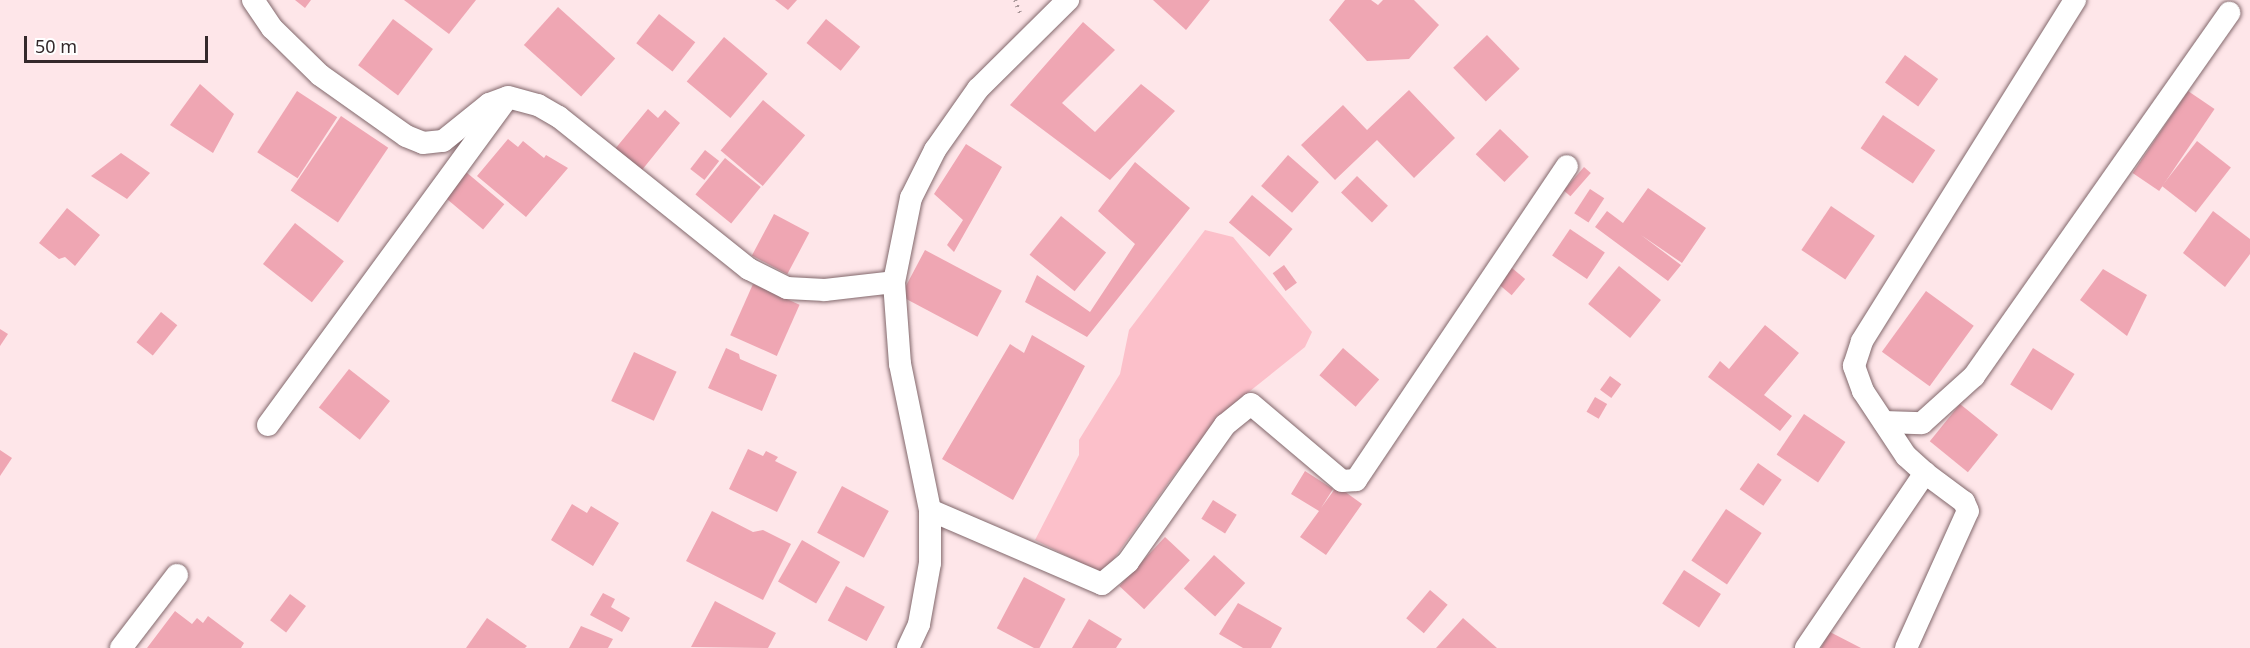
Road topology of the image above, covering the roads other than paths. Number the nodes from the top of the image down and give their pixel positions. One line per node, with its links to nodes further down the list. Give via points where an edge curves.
1 (254, 0): 5 (street, via 272,28 320,75 406,136 423,143 443,141 489,104)
2 (1068, 0): 7 (street, via 978,89 935,150 911,198)
3 (2075, 0): 8 (street, via 1862,341 1854,366 1863,391)
4 (2229, 13): 8 (street, via 1974,376 1922,423)
5 (508, 98): 7 (street, via 538,105 559,117 749,268 787,288 825,290); 9 (street)
6 (1567, 166): 11 (street, via 1356,480 1342,481 1251,404 1225,425 1128,562 1102,584)
7 (894, 282): 11 (street, via 900,364)
8 (1884, 422): 10 (street, via 1906,456)
9 (268, 425)
10 (1925, 473): 15 (street); 16 (street, via 1964,502 1968,511)
11 (930, 510): 14 (street, via 930,563 919,624)
12 (177, 575): 13 (street)
13 (121, 648)
14 (908, 648)
15 (1806, 648)
16 (1906, 648)

